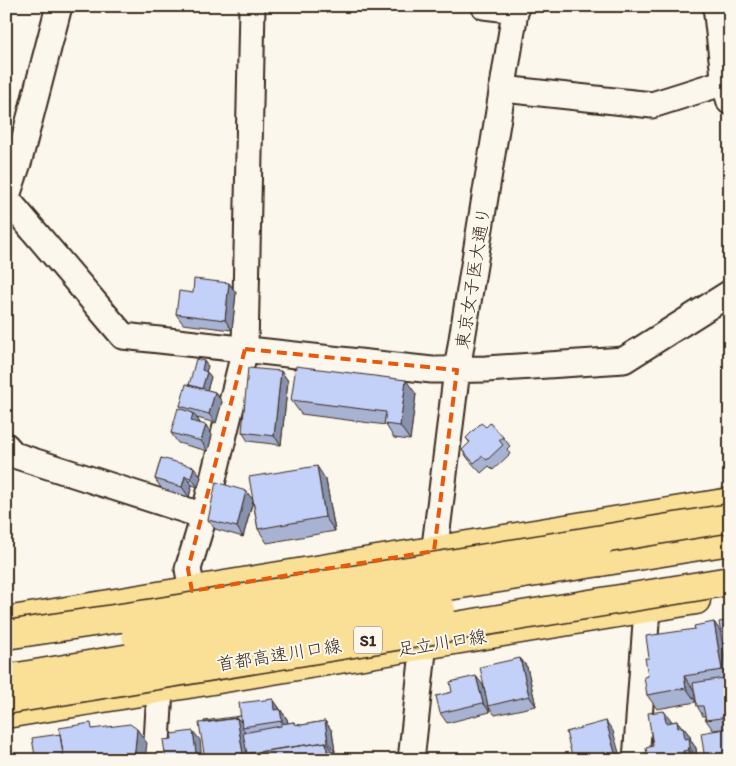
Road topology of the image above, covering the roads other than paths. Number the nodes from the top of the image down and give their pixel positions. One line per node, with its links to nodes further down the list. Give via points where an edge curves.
1 (59, 6): 8 (street)
2 (252, 6): 10 (street)
3 (484, 6): 5 (street)
4 (716, 6): 7 (street)
5 (516, 8): 6 (street, 東京女子医大通り)
6 (502, 89): 7 (street, via 652,105); 11 (street, 東京女子医大通り)
7 (727, 92)
8 (6, 198): 10 (street, via 123,336)
9 (730, 293): 11 (street, via 624,360)
10 (245, 350): 11 (street); 14 (street)
11 (457, 370): 17 (street, 東京女子医大通り)
12 (6, 446): 14 (street, via 14,455)
13 (730, 502): 17 (main road)
14 (204, 516): 20 (street, via 188,569)
15 (730, 518): 24 (main road, bridge)
16 (730, 541): 26 (main road, bridge)
17 (434, 551): 20 (main road); 25 (street, 東京女子医大通り)
18 (730, 570): 27 (main road, S1, bridge, via 705,570 290,631)
19 (730, 580): 29 (main road, 首都高速川口線 / S1, bridge)
20 (192, 590): 23 (main road)
21 (730, 595): 22 (main road, 足立川口線)
22 (647, 609): 25 (main road, 足立川口線); 33 (street)
23 (6, 621)
24 (6, 635)
25 (424, 646): 28 (main road, 足立川口線); 32 (street, 東京女子医大通り)
26 (6, 654)
27 (6, 679)
28 (160, 689): 30 (main road, 足立川口線); 31 (street)
29 (6, 700)
30 (6, 714)
31 (156, 760)
32 (411, 760)
33 (636, 760)

